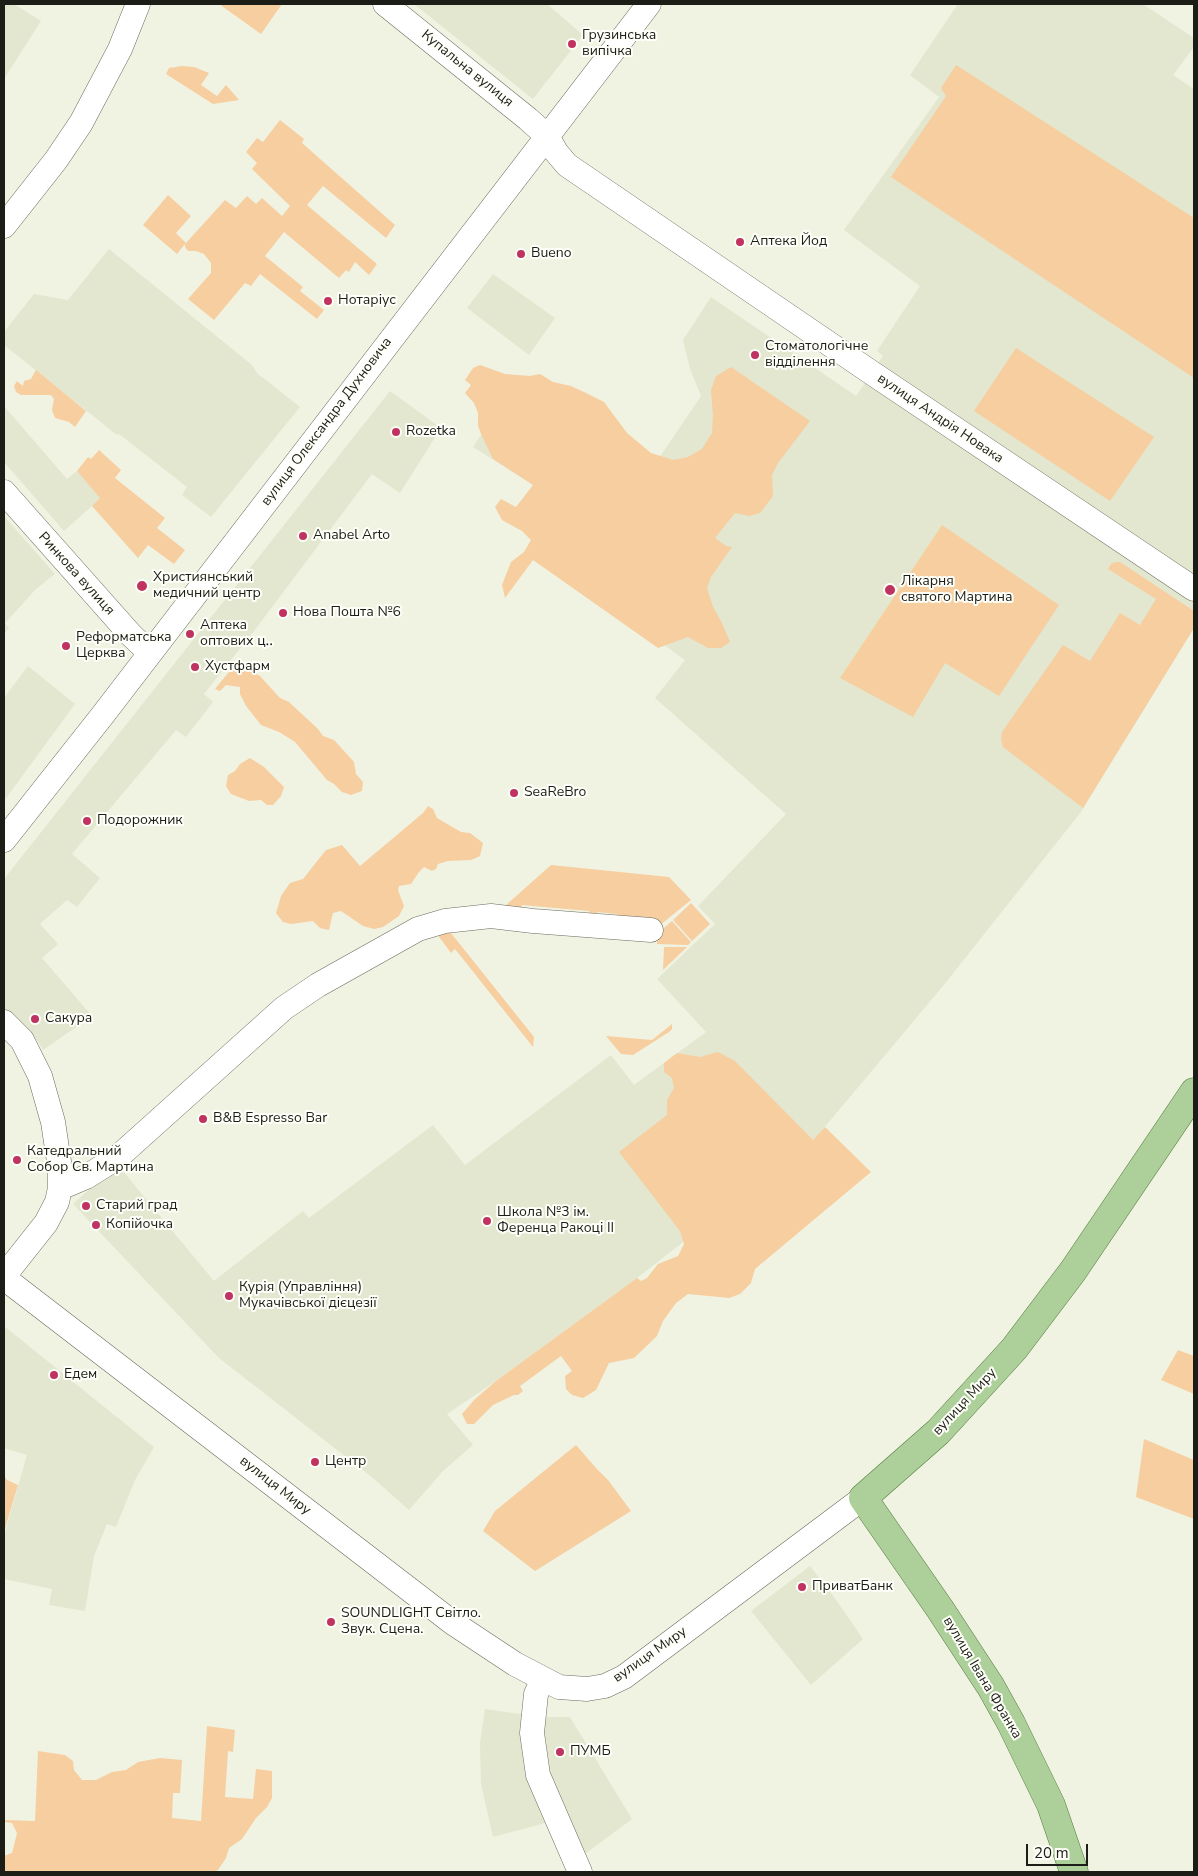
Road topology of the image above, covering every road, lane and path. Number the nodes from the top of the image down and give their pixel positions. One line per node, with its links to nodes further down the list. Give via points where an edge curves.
1 (138, 4): 5 (street, via 120,49 81,124)
2 (386, 4): 4 (street, Купальна вулиця)
3 (649, 4): 4 (street, вулиця Олександра Духновича)
4 (547, 136): 7 (street, вулиця Андрія Новака, via 567,165); 8 (street, вулиця Олександра Духновича)
5 (4, 226)
6 (4, 492): 8 (street, Ринкова вулиця)
7 (1194, 589)
8 (150, 653): 9 (street, вулиця Олександра Духновича)
9 (4, 840)
10 (651, 930): 13 (street, via 492,916 452,919 418,928 284,1008 118,1157 86,1177)
11 (4, 1022): 13 (street, вулиця Миру, via 22,1040 42,1083 53,1122)
12 (1194, 1092): 15 (main road, вулиця Миру, via 1073,1271 1014,1349 938,1432)
13 (60, 1188): 14 (street, вулиця Миру, via 46,1223)
14 (4, 1277): 16 (street, вулиця Миру, via 453,1623)
15 (863, 1498): 16 (street, вулиця Миру, via 624,1677 605,1686 587,1689 559,1687); 18 (main road, вулиця Івана Франка, via 940,1609 1007,1716 1051,1805)
16 (544, 1679): 17 (street, via 536,1694 532,1733 538,1775)
17 (580, 1872)
18 (1074, 1872)

